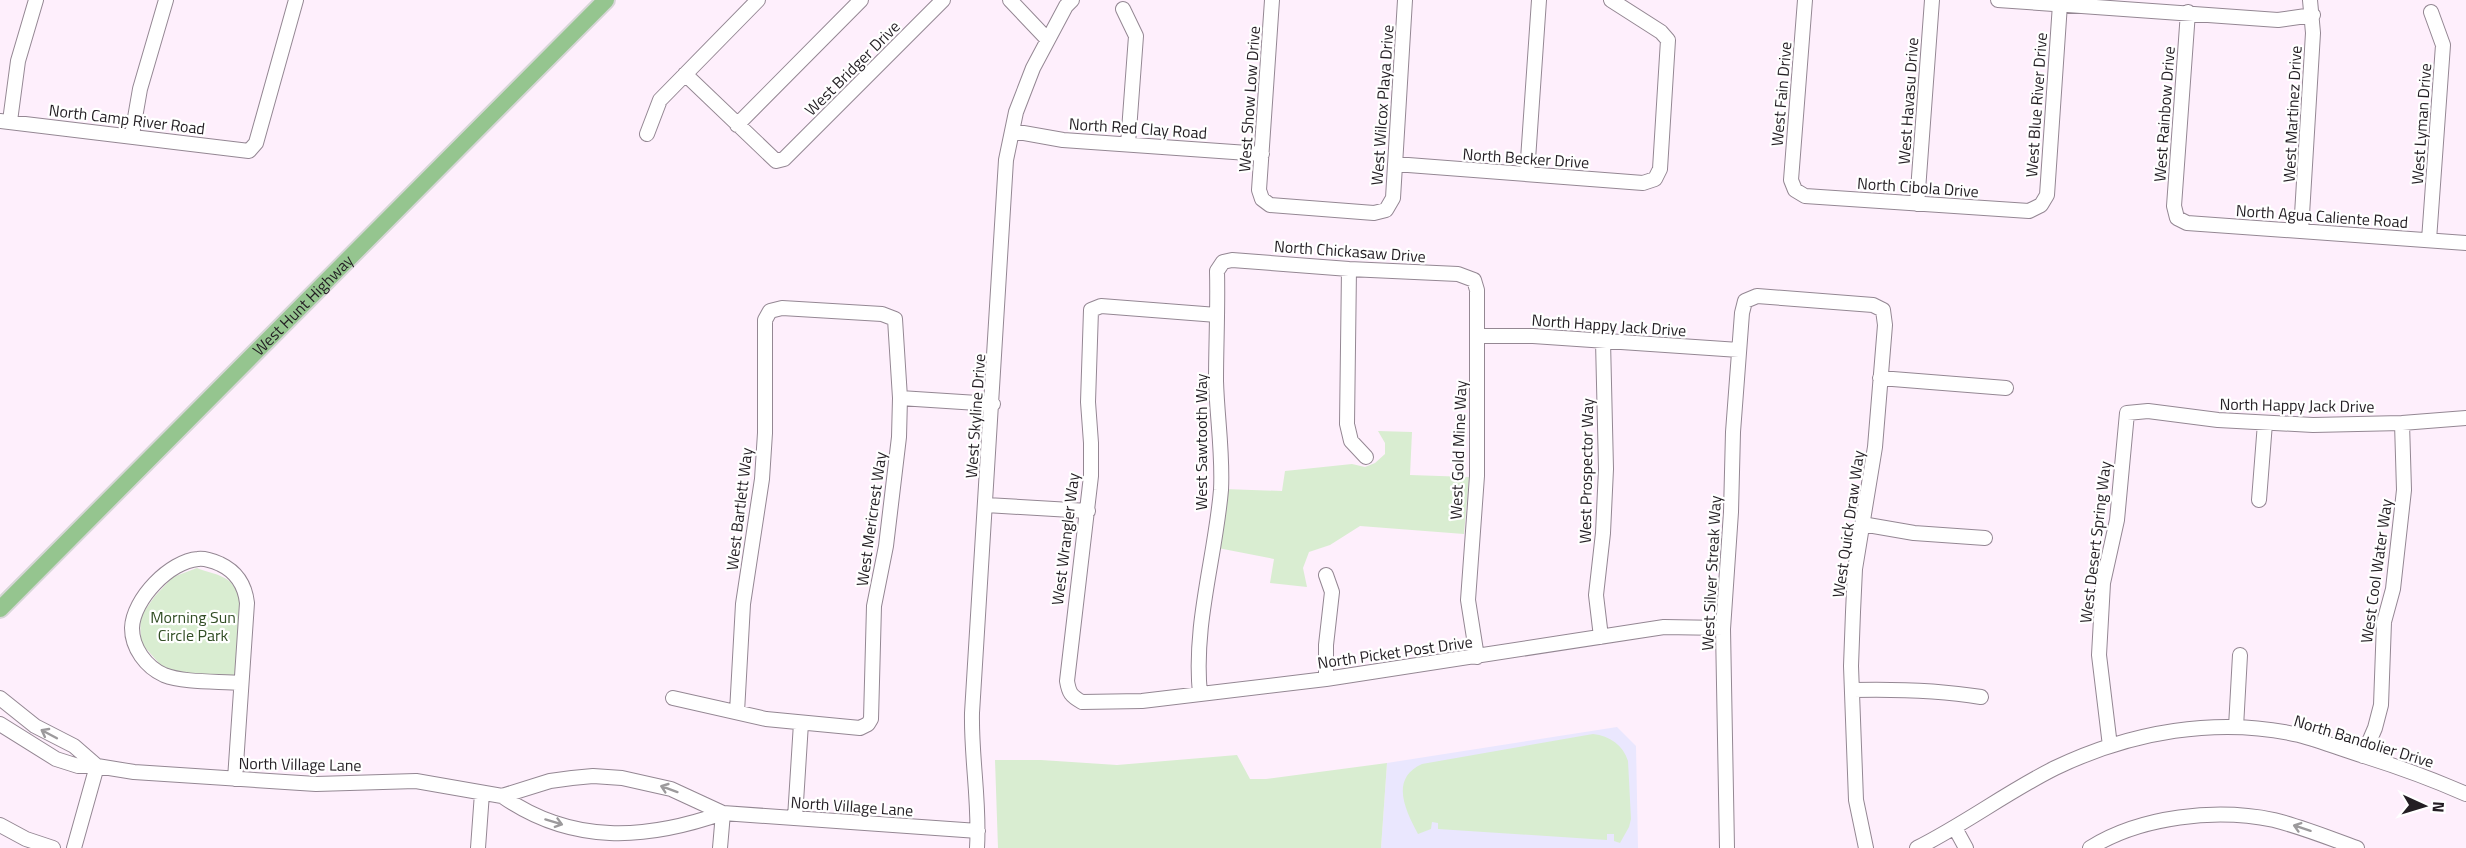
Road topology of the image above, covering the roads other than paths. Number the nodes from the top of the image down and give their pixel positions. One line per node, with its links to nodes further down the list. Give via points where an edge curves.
1 (36, 0): 26 (street)
2 (166, 0): 30 (street, via 140,89)
3 (296, 0): 30 (street, North Camp River Road, via 255,142 249,151)
4 (606, 0): 67 (main road, West Hunt Highway)
5 (758, 0): 25 (street)
6 (861, 0): 27 (street)
7 (944, 0): 27 (street, West Bridger Drive, via 784,159 776,160)
8 (1010, 0): 24 (street)
9 (1072, 0): 24 (street, West Skyline Drive)
10 (1272, 0): 32 (street, West Show Low Drive)
11 (1406, 0): 33 (street, West Wilcox Playa Drive)
12 (1539, 0): 34 (street)
13 (1611, 0): 18 (street)
14 (1805, 0): 35 (street, West Fain Drive, via 1791,180)
15 (1932, 0): 36 (street, West Havasu Drive)
16 (1998, 0): 19 (street)
17 (2310, 0): 23 (street, West Martinez Drive)
18 (1629, 4): 34 (street, North Becker Drive, via 1668,40 1660,169 1654,179 1643,183)
19 (2060, 4): 21 (street); 37 (street, West Blue River Drive, via 2047,195)
20 (1123, 9): 31 (street, via 1136,36)
21 (2188, 12): 23 (street, via 2278,20); 39 (street, West Rainbow Drive, via 2174,206)
22 (2431, 12): 41 (street, West Lyman Drive, via 2443,45)
23 (2313, 15): 40 (street, West Martinez Drive)
24 (1047, 39): 28 (street, West Skyline Drive, via 1016,112)
25 (685, 74): 27 (street); 29 (street, via 660,100)
26 (5, 121): 30 (street, North Camp River Road)
27 (737, 124)
28 (1012, 131): 31 (street, North Red Clay Road, via 1063,140); 55 (street, West Skyline Drive, via 1006,160)
29 (647, 134)
30 (132, 135)
31 (1128, 144): 32 (street, North Red Clay Road)
32 (1262, 154): 38 (street, West Show Low Drive, via 1259,190 1270,205 1374,213)
33 (1395, 164): 34 (street, North Becker Drive); 38 (street, West Wilcox Playa Drive, via 1393,198)
34 (1527, 174)
35 (1795, 190): 36 (street, North Cibola Drive, via 1805,196)
36 (1917, 204): 37 (street, North Cibola Drive, via 2029,211)
37 (2041, 206)
38 (1386, 210)
39 (2177, 218): 40 (street, North Agua Caliente Road, via 2187,223)
40 (2301, 231): 41 (street, North Agua Caliente Road)
41 (2429, 240): 42 (street, North Agua Caliente Road)
42 (2466, 243)
43 (1223, 262): 44 (street, North Chickasaw Drive); 48 (street, West Sawtooth Way, via 1217,271)
44 (1349, 269): 45 (street, North Chickasaw Drive, via 1458,274); 60 (street, via 1347,424 1352,441)
45 (1474, 280): 49 (street, West Gold Mine Way)
46 (1745, 301): 51 (street, West Silver Streak Way); 52 (street, West Quick Draw Way, via 1757,296 1873,305 1883,310)
47 (770, 311): 54 (street, West Mericrest Way, via 782,308 882,314 895,319); 80 (street, West Bartlett Way, via 765,320 762,478 743,604)
48 (1217, 315): 63 (street, West Wrangler Way, via 1101,306 1090,310); 75 (street, West Sawtooth Way, via 1221,488 1202,614)
49 (1477, 336): 50 (street, North Happy Jack Drive); 71 (street, West Gold Mine Way, via 1477,476 1468,600)
50 (1603, 341): 51 (street, North Happy Jack Drive); 69 (street, West Prospector Way, via 1606,469 1604,533 1596,595)
51 (1739, 350): 68 (street, West Silver Streak Way)
52 (1880, 378): 53 (street); 64 (street, West Quick Draw Way, via 1875,447)
53 (2006, 388)
54 (900, 398): 55 (street); 81 (street, West Mericrest Way, via 894,493 874,606 871,719 860,728)
55 (993, 404): 62 (street, West Skyline Drive)
56 (2127, 413): 58 (street, North Happy Jack Drive, via 2148,411); 84 (street, West Desert Spring Way, via 2117,520 2103,583 2099,645)
57 (2466, 418): 59 (street, North Happy Jack Drive)
58 (2265, 423): 59 (street, North Happy Jack Drive); 61 (street)
59 (2402, 423): 85 (street, West Cool Water Way, via 2404,490 2393,589 2384,622 2381,705)
60 (1366, 457)
61 (2259, 500)
62 (986, 505): 63 (street); 95 (street, West Skyline Drive, via 971,738)
63 (1088, 512): 76 (street, West Wrangler Way, via 1067,671)
64 (1862, 524): 65 (street, via 1914,533); 74 (street, West Quick Draw Way, via 1855,569)
65 (1985, 538)
66 (1326, 575): 72 (street, via 1332,592)
67 (0, 609)
68 (1723, 628): 69 (street, North Picket Post Drive, via 1664,627); 102 (street, West Silver Streak Way)
69 (1601, 637): 71 (street, North Picket Post Drive)
70 (2240, 655): 83 (street)
71 (1476, 657): 72 (street, North Picket Post Drive)
72 (1326, 679): 75 (street, North Picket Post Drive)
73 (241, 683): 73 (street, via 245,588 227,567 213,561 199,558 171,568 143,597 137,611 132,627 142,660 166,676); 87 (street)
74 (1852, 690): 77 (street, via 1904,688); 103 (street, West Quick Draw Way, via 1856,800)
75 (1200, 694): 76 (street, North Picket Post Drive, via 1142,701 1082,702)
76 (1073, 697)
77 (1981, 697)
78 (0, 698): 86 (street, one-way to 78, via 74,746 34,726)
79 (674, 698): 80 (street)
80 (737, 712): 81 (street)
81 (801, 723): 92 (street)
82 (0, 724): 86 (street, North Village Lane, via 56,759 78,766)
83 (2236, 727): 84 (street, North Bandolier Drive, via 2151,735); 85 (street, North Bandolier Drive, via 2299,735)
84 (2110, 746): 94 (street, North Bandolier Drive, via 2054,769)
85 (2363, 756): 89 (street, North Bandolier Drive, via 2425,775)
86 (97, 766): 87 (street, North Village Lane); 98 (street)
87 (234, 779): 88 (street, North Village Lane, via 316,784 416,781)
88 (482, 793): 90 (street, North Village Lane); 99 (street)
89 (2466, 794)
90 (502, 796): 91 (street, North Village Lane, one-way to 90, via 671,789 622,778 572,778); 91 (street, North Village Lane, one-way to 91, via 549,821 611,833 670,830)
91 (723, 813): 92 (street, North Village Lane); 100 (street)
92 (795, 818): 95 (street, North Village Lane)
93 (0, 825): 96 (street)
94 (1955, 828): 104 (street, North Bandolier Drive); 105 (street)
95 (978, 831): 101 (street, West Skyline Drive)
96 (24, 843): 97 (street)
97 (53, 848)
98 (74, 848)
99 (478, 848)
100 (720, 848)
101 (977, 848)
102 (1727, 848)
103 (1866, 848)
104 (1917, 848)
105 (1966, 848)
106 (2090, 848): 107 (street, one-way to 106, via 2300,827 2225,815 2148,825)
107 (2357, 848)

